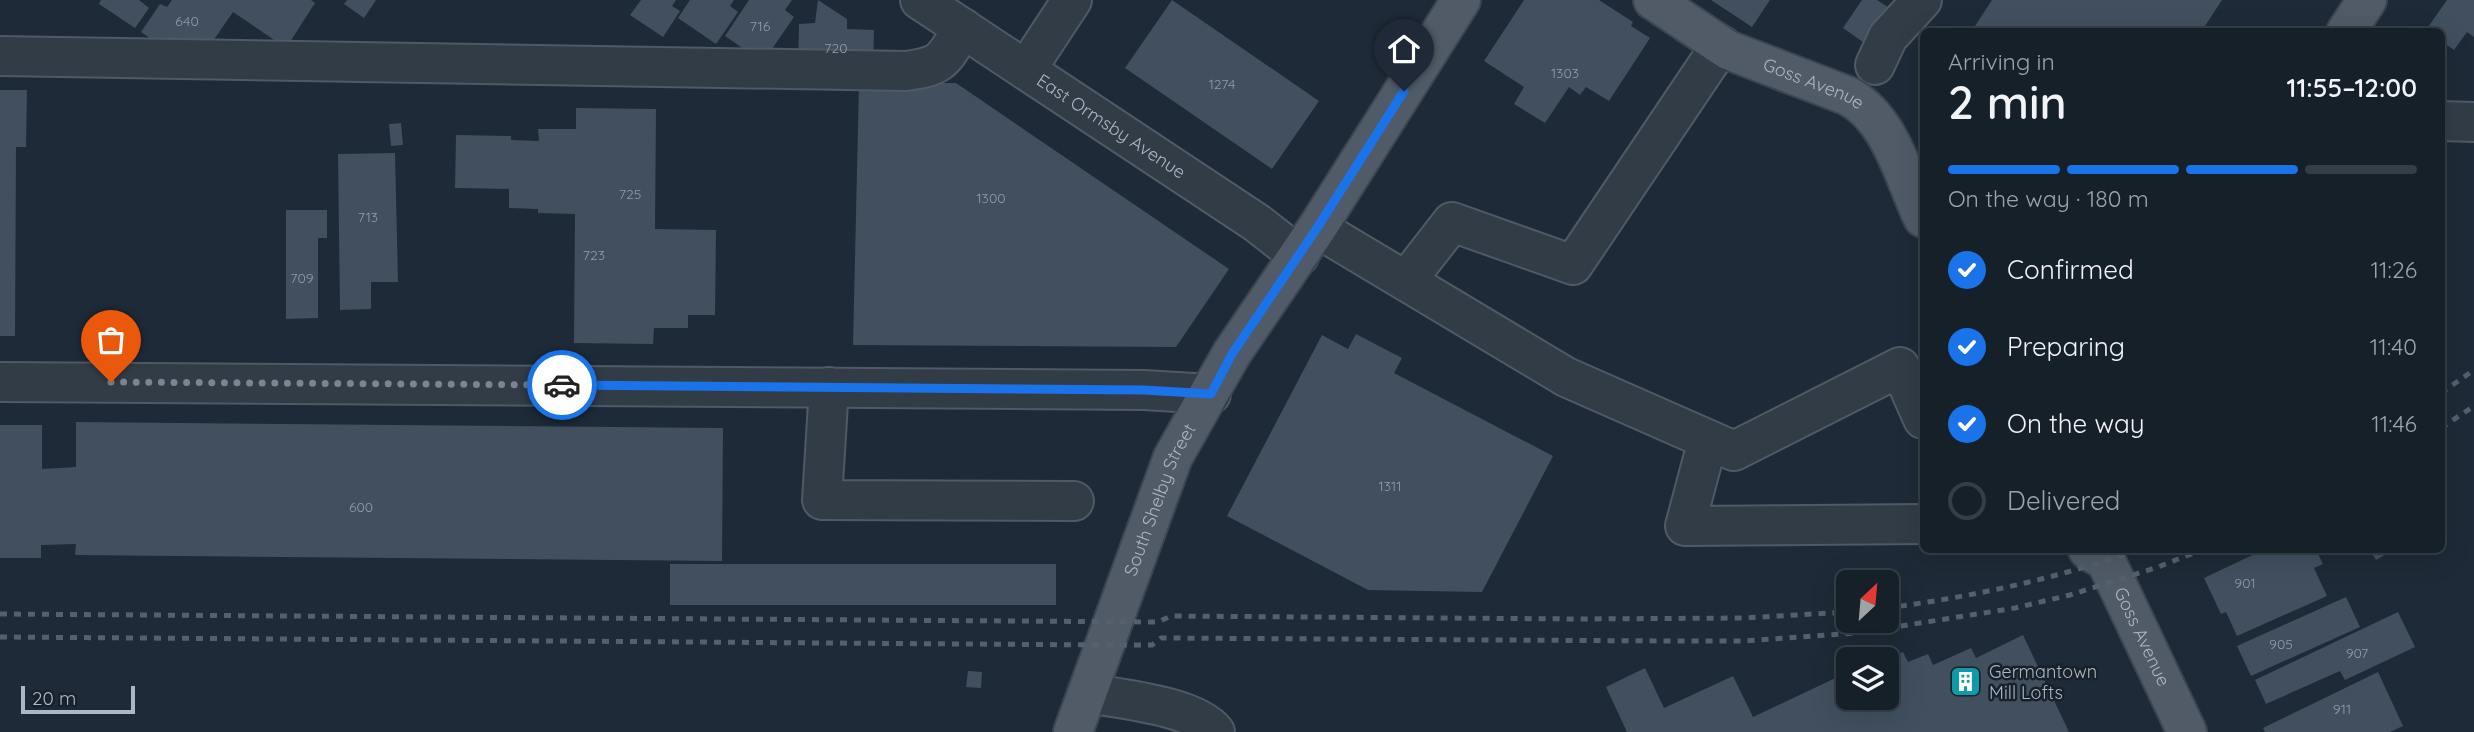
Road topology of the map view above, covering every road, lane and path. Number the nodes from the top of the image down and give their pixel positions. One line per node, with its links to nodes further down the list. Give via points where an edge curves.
1 (920, 0): 9 (street, East Ormsby Avenue)
2 (1072, 0): 13 (street)
3 (1461, 0): 18 (main road, South Shelby Street)
4 (1653, 0): 10 (main road, Goss Avenue)
5 (1675, 0): 16 (main road, via 1694,5 1746,39 1876,86)
6 (1922, 0): 12 (street, via 1888,37)
7 (2367, 0): 8 (main road)
8 (2349, 28)
9 (963, 29): 11 (street, via 943,61 906,71); 13 (street, East Ormsby Avenue)
10 (1721, 45): 17 (main road, Goss Avenue, via 1863,104 1901,165); 19 (street, via 1573,265 1452,222)
11 (0, 56)
12 (1875, 65)
13 (1026, 70): 18 (street, East Ormsby Avenue, via 1257,223)
14 (2445, 121): 15 (street)
15 (2474, 122)
16 (1920, 146)
17 (1920, 211)
18 (1308, 242): 19 (street, East Ormsby Avenue); 22 (main road, South Shelby Street, via 1232,354)
19 (1406, 281): 24 (street, East Ormsby Avenue, via 1566,377)
20 (0, 382): 21 (street)
21 (829, 387): 22 (street); 25 (street, via 822,500)
22 (1211, 394): 28 (main road, South Shelby Street, via 1173,457)
23 (1920, 412): 24 (street, East Ormsby Avenue, via 1900,367 1734,451)
24 (1708, 440): 26 (street, via 1685,526)
25 (1074, 501)
26 (1920, 524)
27 (2101, 553): 31 (main road, Goss Avenue)
28 (1087, 693): 29 (main road, South Shelby Street); 30 (street, via 1186,712 1207,722)
29 (1073, 732)
30 (1215, 732)
31 (2187, 732)

